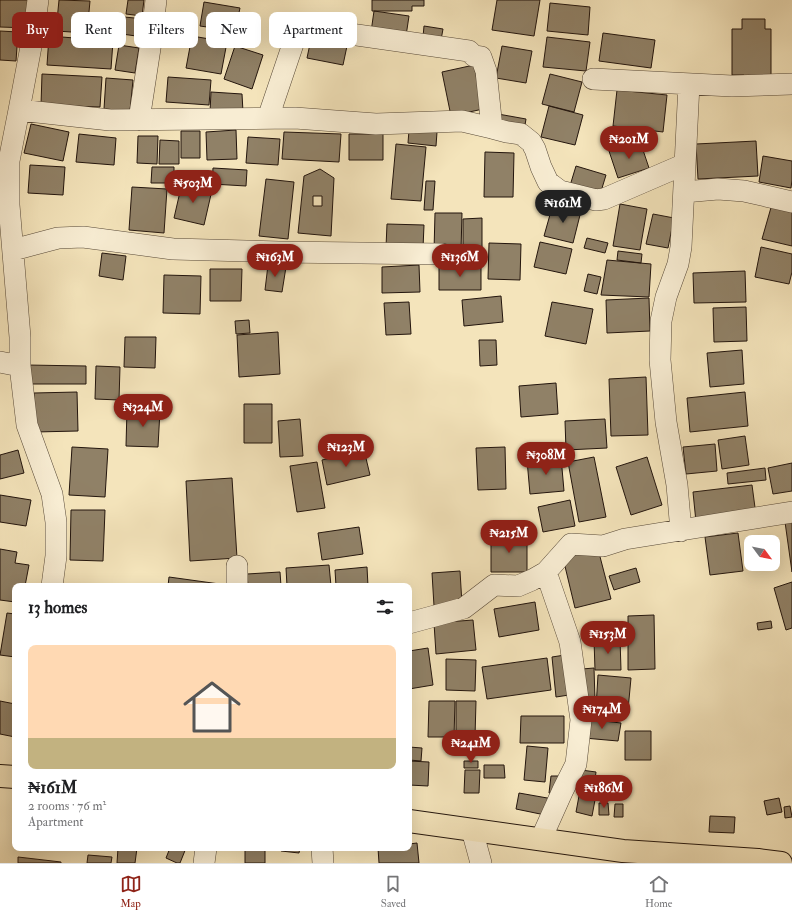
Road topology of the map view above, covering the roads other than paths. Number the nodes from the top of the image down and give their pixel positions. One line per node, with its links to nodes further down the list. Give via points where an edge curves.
1 (38, 0): 6 (street)
2 (156, 0): 8 (street)
3 (593, 79): 4 (street)
4 (689, 84): 5 (street); 10 (street)
5 (792, 84)
6 (19, 110): 8 (street, via 110,120); 13 (street, via 9,161)
7 (268, 118): 8 (street); 9 (street, via 376,124 462,121); 9 (street, via 297,37 303,32 329,31 469,51 481,58 486,71)
8 (139, 120)
9 (492, 128): 10 (street, via 521,134 531,142 548,182 560,191 596,200 604,199)
10 (685, 164): 11 (street)
11 (684, 192): 12 (street, via 718,188 744,190); 18 (street, via 681,247 661,322 660,360)
12 (792, 202)
13 (13, 250): 14 (street, via 58,238 83,238 173,249); 16 (street)
14 (442, 254)
15 (0, 362): 16 (street)
16 (20, 366): 20 (street, via 28,425 52,494 56,522 56,556)
17 (792, 512): 18 (street)
18 (681, 531): 19 (street, via 625,539 603,546 571,544)
19 (546, 572): 21 (street, via 518,586 494,585 464,608); 26 (street, via 570,642 581,720 576,764)
20 (52, 583)
21 (412, 622)
22 (0, 776): 23 (main road)
23 (12, 777)
24 (412, 821): 25 (main road)
25 (472, 830): 26 (main road); 32 (street)
26 (541, 839): 29 (main road, via 623,851)
27 (206, 851): 30 (street)
28 (322, 851): 31 (street)
29 (759, 862): 33 (main road)
30 (204, 863)
31 (323, 863)
32 (481, 863)
33 (781, 863)

